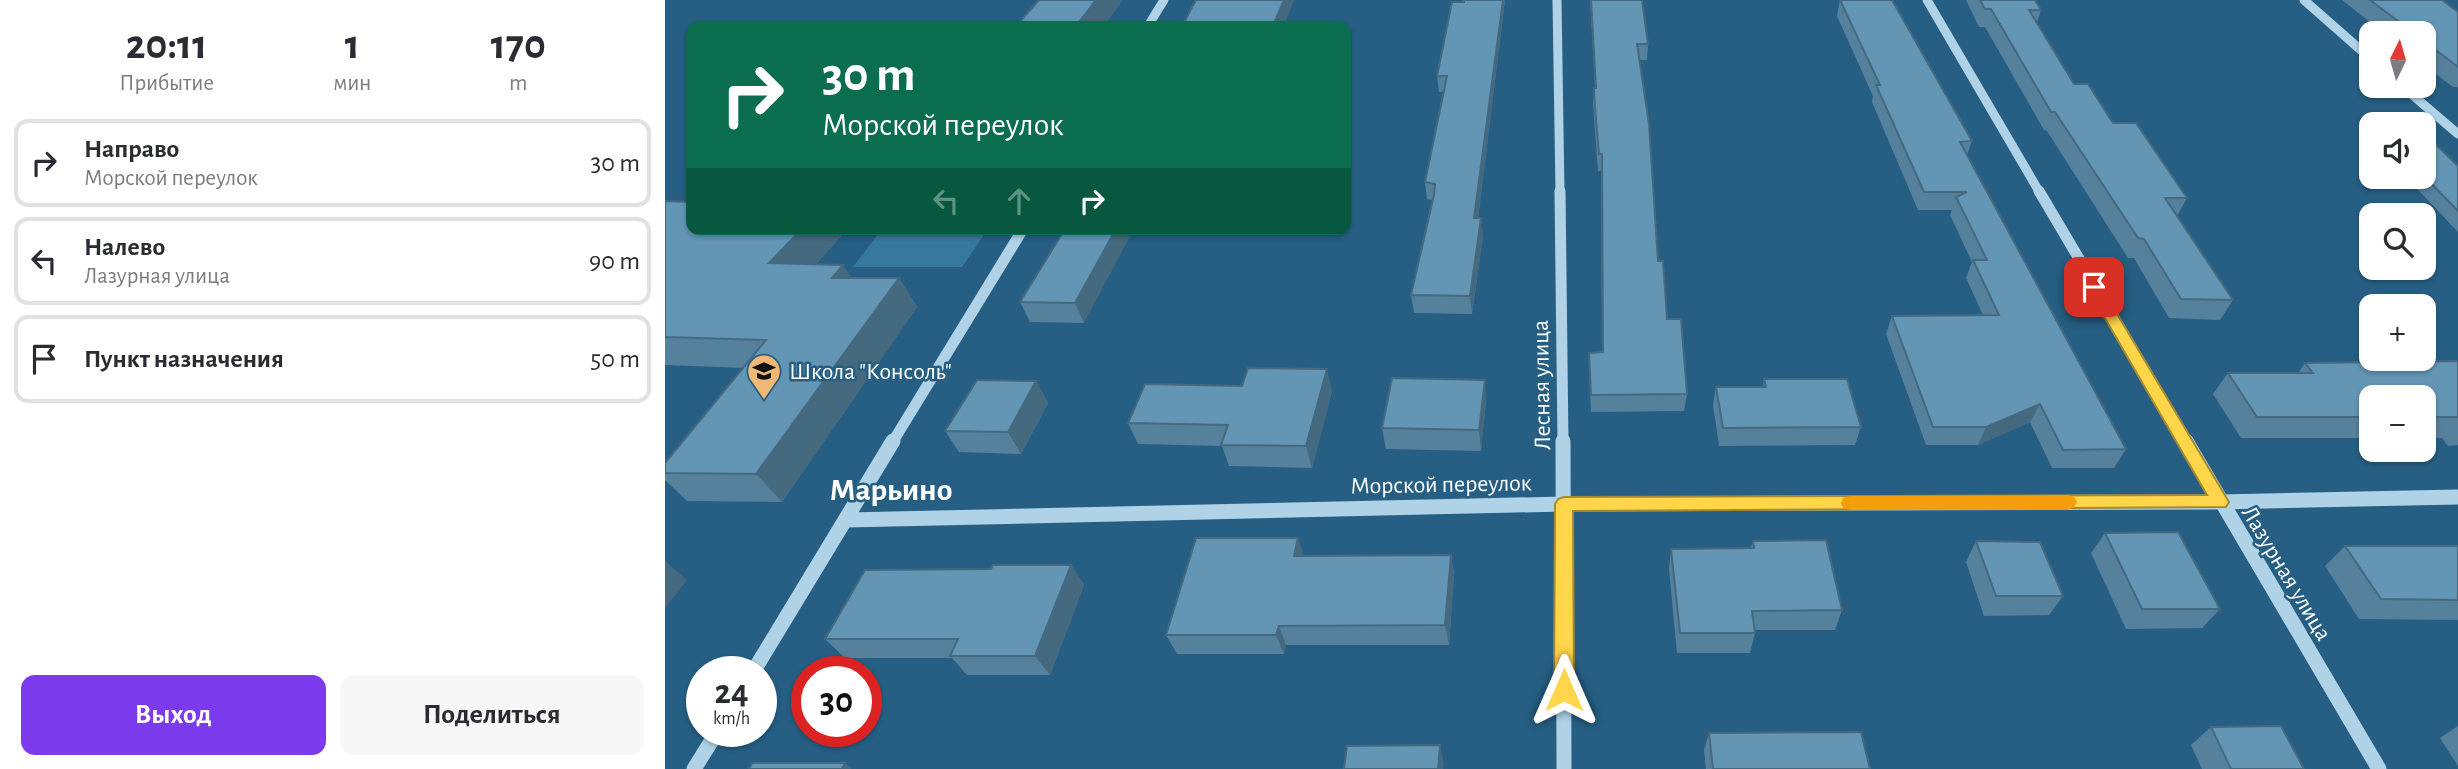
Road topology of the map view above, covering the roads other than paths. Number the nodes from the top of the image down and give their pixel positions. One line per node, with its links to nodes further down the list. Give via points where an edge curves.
1 (1164, 0): 5 (street)
2 (1557, 0): 12 (street, Лесная улица)
3 (1927, 0): 11 (street, Лазурная улица)
4 (2304, 0): 6 (street)
5 (1151, 21)
6 (2359, 48)
7 (2416, 98): 8 (street)
8 (2458, 134)
9 (1019, 235): 13 (street)
10 (2458, 497): 11 (street, Морской переулок)
11 (2220, 502): 12 (street, Морской переулок); 18 (street, Лазурная улица)
12 (1564, 504): 13 (street, Морской переулок); 17 (street, Лесная улица)
13 (846, 520): 14 (street)
14 (763, 656)
15 (707, 747): 16 (street)
16 (694, 769)
17 (1564, 769)
18 (2379, 769)

